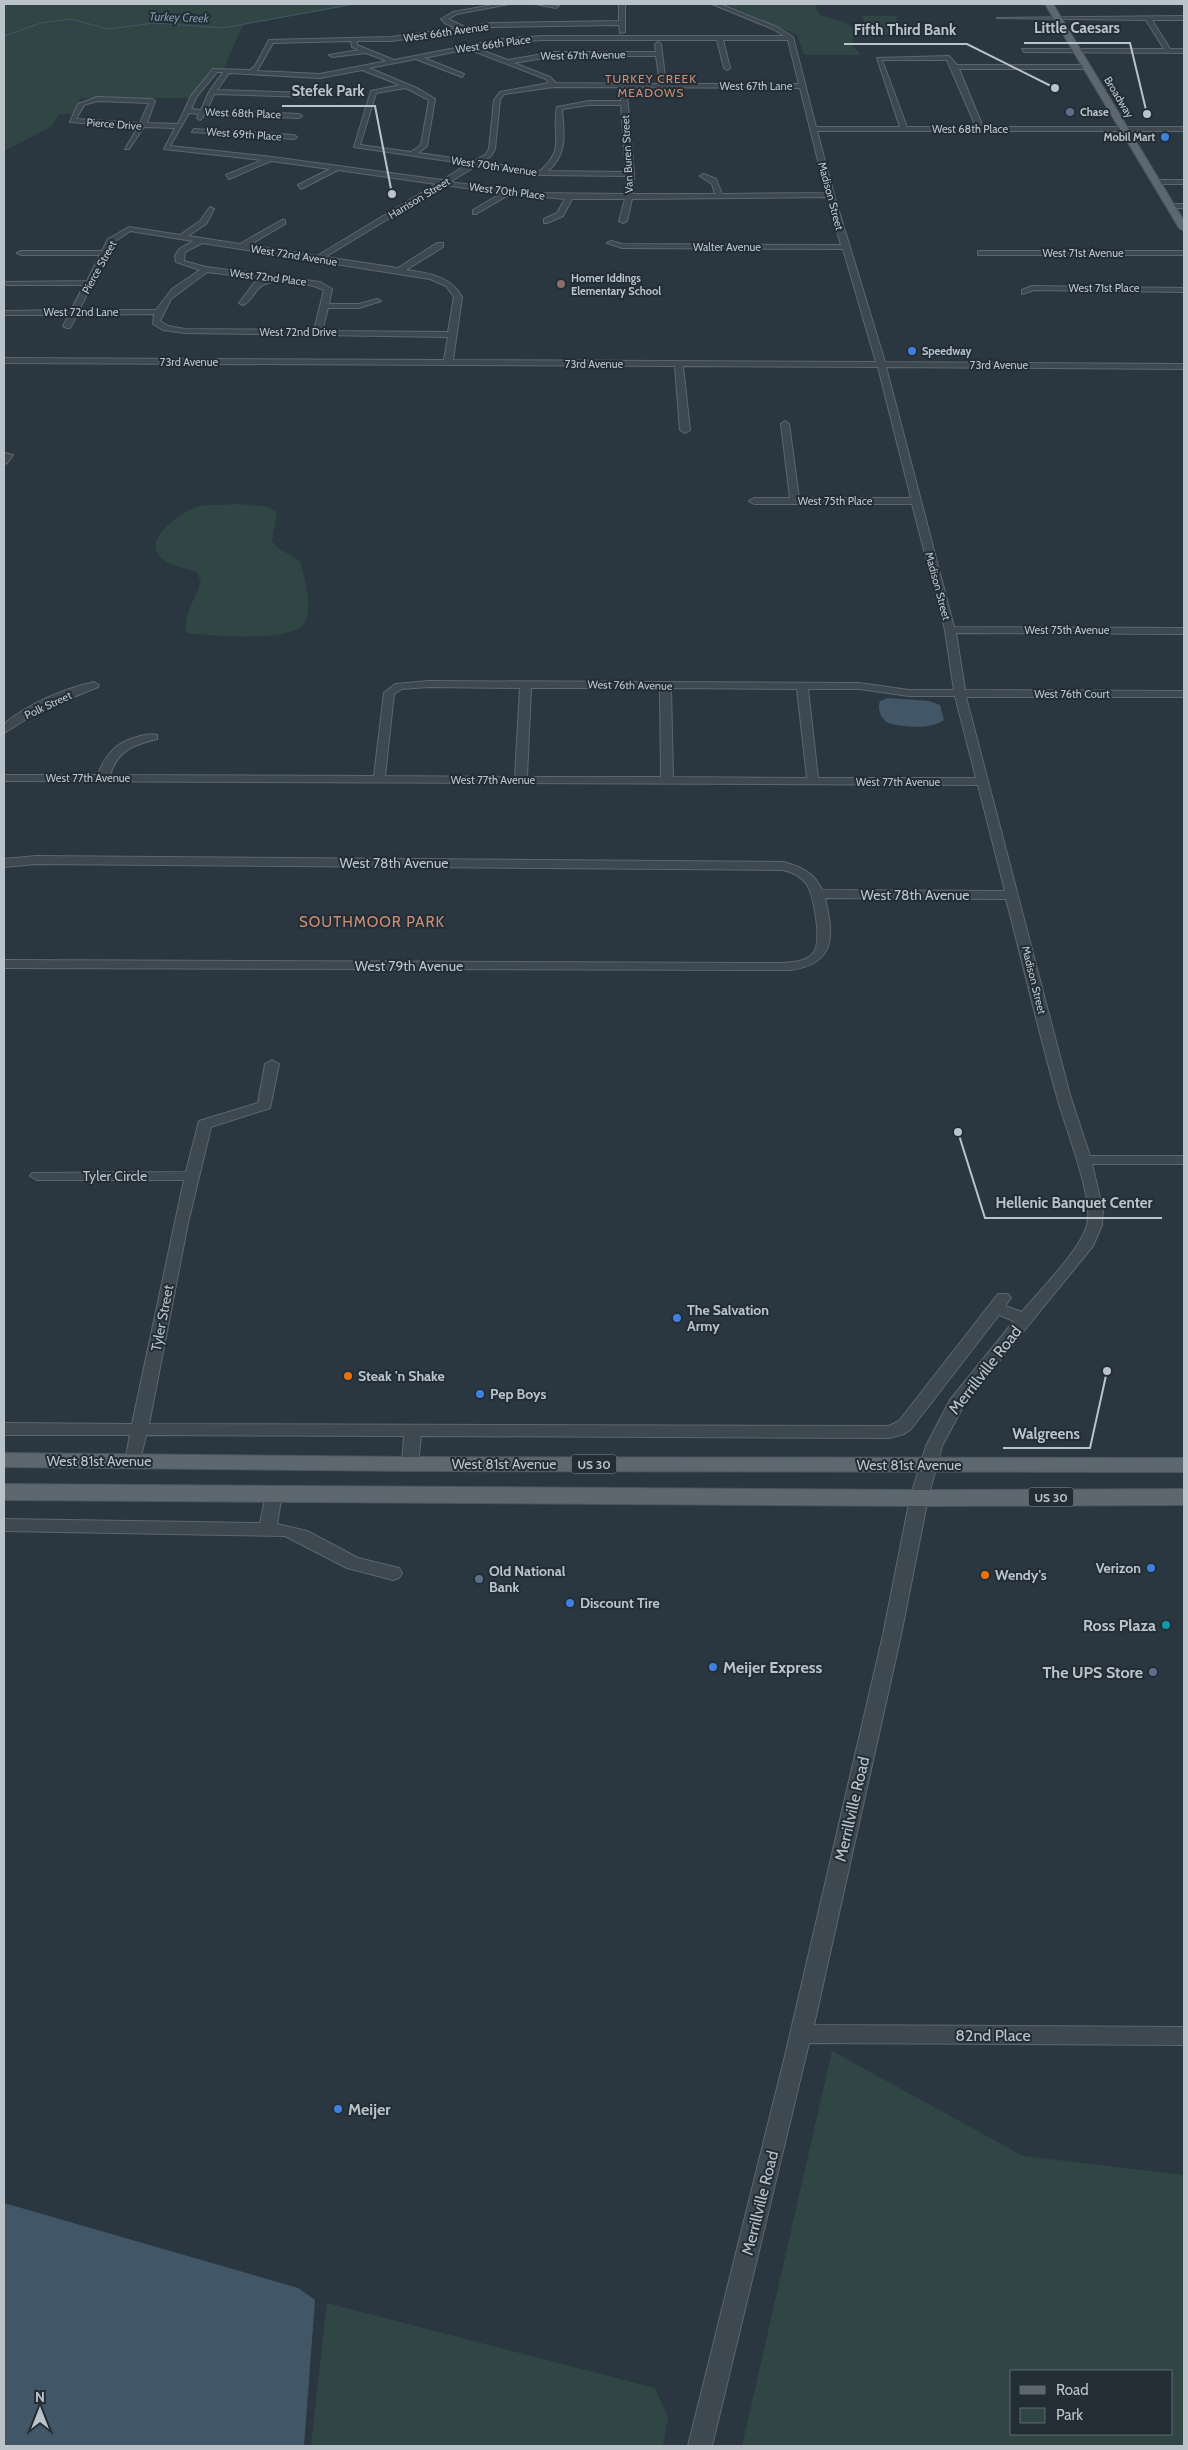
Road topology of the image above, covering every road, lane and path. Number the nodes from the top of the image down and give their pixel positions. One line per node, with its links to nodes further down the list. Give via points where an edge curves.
1 (506, 4): 12 (street, via 455,13 444,19)
2 (538, 4): 6 (street)
3 (622, 4): 11 (street)
4 (715, 4): 16 (street)
5 (1049, 4): 8 (main road, Broadway)
6 (556, 6)
7 (1000, 18): 8 (street)
8 (1058, 18): 9 (street); 20 (main road, Broadway)
9 (1148, 18): 10 (street); 22 (street)
10 (1184, 18)
11 (620, 23): 12 (street, West 66th Avenue, via 530,23); 13 (street)
12 (465, 29): 17 (street, West 66th Avenue, via 406,38)
13 (622, 38): 14 (street, West 66th Place); 18 (street, West 66th Place, via 514,39)
14 (658, 38): 15 (street, West 66th Place); 24 (street)
15 (720, 38): 16 (street, West 66th Place); 32 (street)
16 (791, 38): 40 (street, Madison Street)
17 (354, 40): 21 (street, via 354,46); 34 (street, West 66th Avenue, via 271,41 258,67)
18 (468, 47): 26 (street, West 66th Place); 28 (street)
19 (1024, 50): 20 (street)
20 (1077, 50): 22 (street); 31 (main road, Broadway)
21 (367, 51): 25 (street); 27 (street)
22 (1168, 51): 23 (street)
23 (1184, 51)
24 (658, 54): 28 (street, West 67th Avenue, via 597,58 555,54); 38 (street)
25 (332, 55)
26 (416, 57): 27 (street, West 66th Place); 35 (street)
27 (394, 61): 29 (street, West 66th Place)
28 (509, 62): 36 (street, via 548,78)
29 (360, 67): 34 (street, West 66th Place, via 320,76); 39 (street)
30 (955, 67): 31 (street); 53 (street, via 949,58 879,59); 54 (street)
31 (1087, 67): 55 (main road, Broadway)
32 (727, 68)
33 (228, 70): 34 (street, West 66th Place); 41 (street); 47 (street, via 212,71)
34 (251, 72)
35 (462, 75)
36 (554, 85): 37 (street, West 67th Lane); 42 (street, West 67th Lane)
37 (624, 85): 38 (street, West 67th Lane); 46 (street, Van Buren Street)
38 (663, 85): 40 (street, West 67th Lane)
39 (407, 86): 60 (street, via 432,99 424,146); 60 (street, West 70th Avenue, via 372,92 356,146)
40 (802, 86): 45 (street, Madison Street)
41 (212, 92): 43 (street); 48 (street)
42 (502, 93): 62 (street, Harrison Street, via 497,100 492,148 489,155)
43 (307, 95)
44 (795, 96): 45 (street)
45 (804, 96): 52 (street, Madison Street)
46 (624, 103): 64 (street, via 589,103 560,108 560,154 553,165); 65 (street, Van Buren Street)
47 (187, 111): 48 (street, West 68th Place); 51 (street)
48 (203, 111): 49 (street, West 68th Place); 58 (street)
49 (299, 116)
50 (142, 126): 50 (street, Pierce Drive, via 112,125 72,119 86,101 146,99 154,103); 51 (street, Pierce Drive); 59 (street)
51 (180, 126): 58 (street, via 166,148)
52 (814, 129): 53 (street, West 68th Place); 73 (street, Madison Street)
53 (904, 129): 54 (street, West 68th Place)
54 (980, 129): 55 (street, West 68th Place)
55 (1125, 129): 56 (street, West 68th Place); 68 (main road, Broadway)
56 (1184, 129)
57 (294, 137): 58 (street, West 69th Place)
58 (189, 140): 61 (street, West 70th Place)
59 (128, 148)
60 (411, 154): 62 (street, West 70th Avenue)
61 (272, 159): 63 (street, West 70th Place); 67 (street)
62 (477, 163): 64 (street, West 70th Avenue); 70 (street, Harrison Street)
63 (337, 168): 70 (street, West 70th Place); 71 (street)
64 (541, 172): 65 (street, West 70th Avenue)
65 (630, 174): 74 (street, Van Buren Street)
66 (704, 176): 75 (street, via 717,184)
67 (229, 177)
68 (1156, 182): 69 (street); 77 (main road, Broadway)
69 (1184, 182)
70 (445, 183): 72 (street, West 70th Place); 96 (street, Harrison Street)
71 (301, 187)
72 (509, 192): 76 (street, West 70th Place); 80 (street)
73 (830, 195): 75 (street, West 70th Place); 91 (street, Madison Street)
74 (629, 196): 75 (street, West 70th Place); 76 (street, West 70th Place); 81 (street, Van Buren Street, via 628,212)
75 (719, 196)
76 (570, 197): 82 (street, via 560,214)
77 (1171, 206): 78 (street); 84 (main road, Broadway)
78 (1184, 206)
79 (210, 208): 86 (street, via 203,222)
80 (476, 212)
81 (623, 220)
82 (547, 221)
83 (282, 222): 90 (street)
84 (1184, 228)
85 (129, 229): 86 (street, West 72nd Avenue); 93 (street, Pierce Street, via 111,241)
86 (182, 237): 87 (street, West 72nd Avenue)
87 (201, 240): 90 (street, West 72nd Avenue); 97 (street, via 182,251 180,262)
88 (610, 242): 91 (street, Walter Avenue, via 622,246)
89 (440, 245): 98 (street)
90 (242, 246): 96 (street, West 72nd Avenue)
91 (845, 247): 116 (street, Madison Street)
92 (21, 253): 93 (street)
93 (105, 253): 101 (street, Pierce Street)
94 (981, 253): 95 (street, West 71st Avenue)
95 (1184, 253)
96 (317, 258): 98 (street, West 72nd Avenue)
97 (206, 269): 99 (street, West 72nd Place); 108 (street, via 166,298)
98 (398, 271): 112 (street, West 72nd Avenue, via 438,280 456,290 458,297)
99 (271, 278): 105 (street, via 257,286); 106 (street, West 72nd Place, via 317,284 328,289)
100 (7, 283): 101 (street)
101 (89, 283): 107 (street, Pierce Street)
102 (1184, 290): 103 (street, West 71st Place, via 1032,288)
103 (1025, 292)
104 (377, 301): 106 (street, via 359,306)
105 (243, 303)
106 (326, 306): 111 (street)
107 (75, 312): 108 (street, West 72nd Lane); 109 (street, West 72nd Lane); 110 (street, Pierce Street)
108 (158, 312): 111 (street, West 72nd Drive, via 156,322 166,328 185,331)
109 (4, 313)
110 (67, 326)
111 (318, 332): 112 (street, West 72nd Drive)
112 (451, 334): 114 (street)
113 (4, 361): 114 (street, 73rd Avenue)
114 (448, 363): 115 (street, 73rd Avenue)
115 (679, 364): 116 (street, 73rd Avenue); 119 (street)
116 (881, 364): 117 (street, 73rd Avenue); 122 (street, Madison Street)
117 (1184, 366)
118 (786, 424): 121 (street)
119 (685, 430)
120 (754, 501): 121 (street, West 75th Place)
121 (795, 501): 122 (street, West 75th Place)
122 (915, 501): 123 (street, Madison Street)
123 (950, 630): 124 (street, West 75th Avenue); 129 (street, Madison Street)
124 (1184, 631)
125 (526, 684): 126 (street, West 76th Avenue); 135 (street, West 76th Avenue, via 399,686 388,693); 136 (street)
126 (665, 685): 128 (street, West 76th Avenue); 137 (street)
127 (94, 686): 131 (street, Polk Street, via 48,703)
128 (802, 686): 129 (street, West 76th Avenue, via 859,686); 138 (street)
129 (960, 693): 130 (street, West 76th Court); 139 (street, Madison Street)
130 (1184, 694)
131 (4, 730)
132 (153, 737): 134 (street, via 133,740 120,747 111,757)
133 (4, 778): 134 (street, West 77th Avenue)
134 (103, 778): 135 (street, West 77th Avenue)
135 (379, 780): 136 (street, West 77th Avenue)
136 (521, 780): 137 (street, West 77th Avenue)
137 (667, 781): 138 (street, West 77th Avenue)
138 (813, 782): 139 (street, West 77th Avenue)
139 (983, 782): 142 (street, Madison Street)
140 (4, 863): 141 (street, West 78th Avenue, via 36,860 784,866 807,874)
141 (818, 894): 142 (street, West 78th Avenue); 143 (street, West 79th Avenue, via 823,950 814,960 791,967)
142 (1012, 895): 145 (street, Madison Street, via 1063,1095)
143 (4, 964)
144 (272, 1064): 148 (street, Tyler Street, via 265,1104 204,1124)
145 (1084, 1160): 146 (street); 149 (street, Madison Street)
146 (1184, 1160)
147 (37, 1176): 148 (street, Tyler Circle)
148 (193, 1176): 152 (street, Tyler Street)
149 (1096, 1218): 150 (street, Merrillville Road, via 1093,1233 1085,1246)
150 (1025, 1320): 153 (street, via 999,1302 905,1424 889,1432); 158 (street, Merrillville Road, via 958,1400 941,1429)
151 (4, 1429): 152 (street)
152 (140, 1430): 153 (street); 155 (street, Tyler Street)
153 (413, 1432): 156 (street)
154 (4, 1460): 155 (main road, West 81st Avenue / US 30)
155 (134, 1461): 156 (main road, West 81st Avenue / US 30)
156 (410, 1464): 158 (main road, West 81st Avenue / US 30)
157 (1184, 1465): 158 (main road, West 81st Avenue / US 30)
158 (927, 1466): 162 (street, Merrillville Road)
159 (4, 1492): 160 (main road, US 30)
160 (273, 1494): 162 (main road, US 30); 164 (street)
161 (1184, 1497): 162 (main road, US 30)
162 (919, 1498): 166 (street, Merrillville Road, via 890,1644)
163 (4, 1525): 164 (street)
164 (268, 1528): 165 (street, via 301,1535 341,1558)
165 (393, 1574)
166 (801, 2034): 167 (street, 82nd Place); 168 (street, Merrillville Road)
167 (1184, 2036)
168 (700, 2446)

